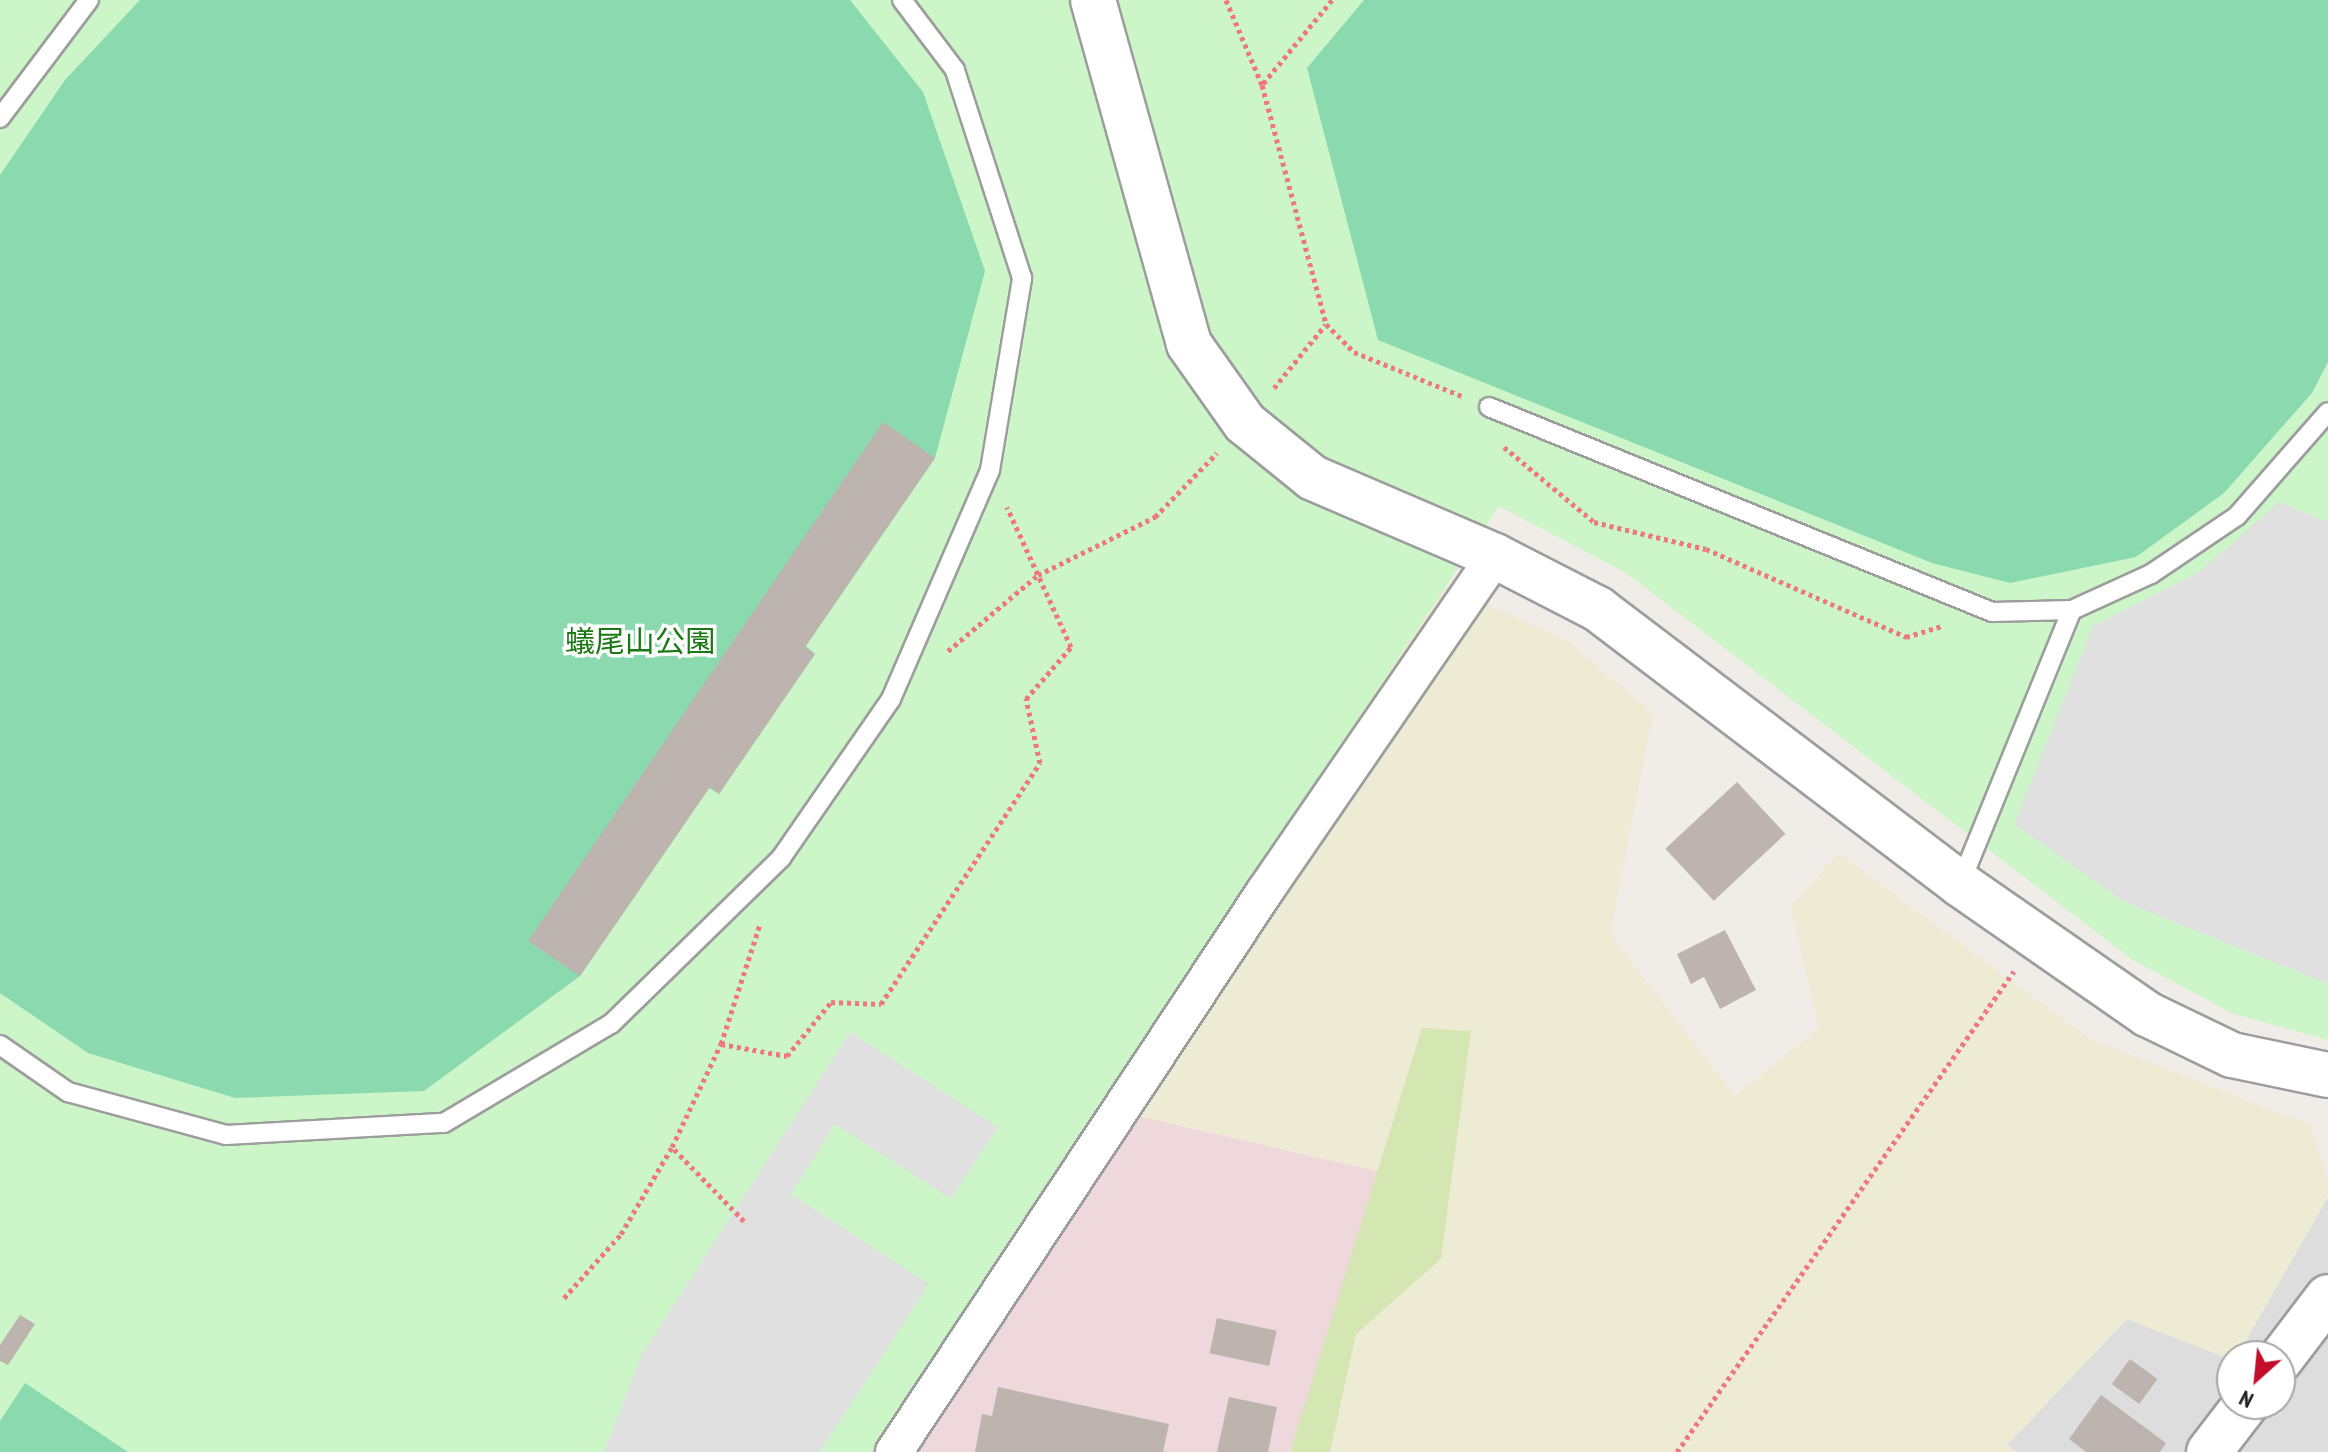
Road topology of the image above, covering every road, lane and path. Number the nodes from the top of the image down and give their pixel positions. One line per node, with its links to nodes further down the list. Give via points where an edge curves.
1 (89, 0): 6 (lane)
2 (902, 0): 11 (lane, via 955,70 1022,278)
3 (1093, 0): 10 (street, via 1189,344)
4 (1226, 0): 5 (path)
5 (1262, 85)
6 (0, 118)
7 (1326, 324): 10 (path)
8 (1489, 407): 14 (lane, via 1992,612)
9 (2328, 412): 14 (lane, via 2237,516 2151,574)
10 (1245, 423): 12 (street, via 1313,478); 13 (path, via 1155,517)
11 (990, 470): 13 (path); 15 (lane)
12 (1495, 556): 17 (street, via 1598,609); 28 (street)
13 (1038, 575): 15 (path); 19 (path, via 1071,647 1026,699 1040,763 881,1004 831,1002 787,1056)
14 (2072, 610): 17 (lane)
15 (891, 699): 16 (lane)
16 (781, 858): 19 (path); 20 (lane, via 611,1024 444,1123 226,1135 68,1092)
17 (1960, 884): 18 (street)
18 (2038, 938): 21 (street, via 2147,1014 2232,1055); 29 (path)
19 (721, 1044): 22 (path)
20 (0, 1045)
21 (2328, 1075)
22 (672, 1147): 23 (path); 25 (path, via 621,1234)
23 (744, 1221)
24 (2328, 1297): 26 (street)
25 (564, 1298)
26 (2295, 1340)
27 (2234, 1420): 30 (street)
28 (894, 1452)
29 (1677, 1452)
30 (2209, 1452)

